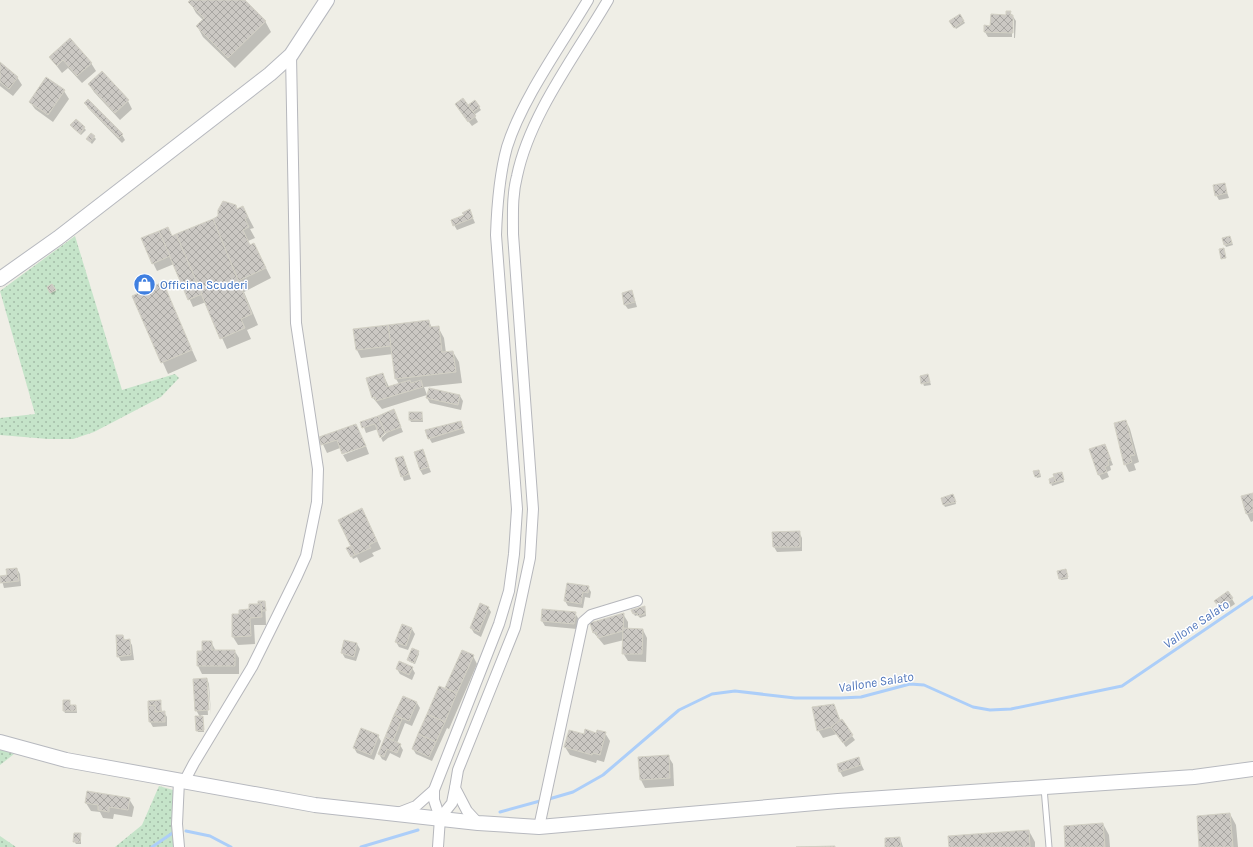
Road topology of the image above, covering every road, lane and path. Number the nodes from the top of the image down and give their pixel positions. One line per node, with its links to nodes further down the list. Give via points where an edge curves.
1 (328, 0): 4 (main road)
2 (588, 0): 12 (street, via 516,124 501,172 496,235 516,482 514,554 509,591 499,624)
3 (608, 0): 11 (street, via 532,130 517,176 512,202 513,234 533,509 530,558 515,628 458,770)
4 (291, 55): 5 (main road, via 65,233); 9 (street, via 296,317 298,346 318,470 317,502 306,556 297,576 252,667)
5 (0, 279)
6 (637, 601): 16 (street, via 591,615 583,622)
7 (0, 742): 9 (main road, via 66,760)
8 (1253, 769): 10 (main road, via 1194,777)
9 (181, 782): 13 (main road, via 315,805); 17 (street, via 177,824)
10 (1044, 787): 16 (main road, via 838,801); 19 (lane)
11 (455, 788): 14 (street, via 452,803); 15 (street, via 467,811)
12 (434, 790): 13 (street, via 416,806); 14 (street, via 434,800)
13 (394, 814): 14 (main road)
14 (440, 818): 15 (main road); 18 (street)
15 (478, 823): 16 (main road)
16 (539, 827)
17 (179, 847)
18 (438, 847)
19 (1049, 847)

